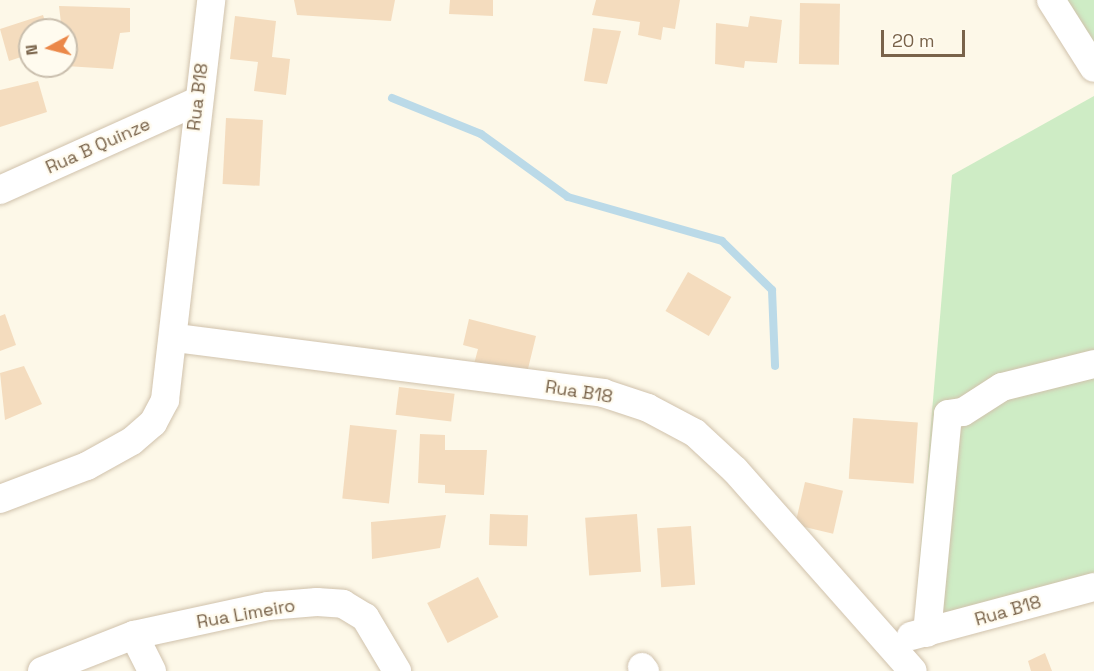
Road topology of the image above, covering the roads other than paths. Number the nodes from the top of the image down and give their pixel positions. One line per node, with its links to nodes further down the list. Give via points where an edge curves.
1 (211, 0): 4 (street, Rua B18)
2 (1051, 0): 3 (street)
3 (1094, 68)
4 (196, 102): 5 (street, Rua B Quinze); 6 (street, Rua B18)
5 (0, 190)
6 (177, 338): 8 (street, Rua B18, via 165,400 153,423 87,466); 12 (street, Rua B18, via 603,393 648,408 694,433 735,470)
7 (1094, 364): 10 (street, via 1002,387 963,412 948,414)
8 (0, 499)
9 (1094, 587): 10 (street, Rua B18)
10 (927, 633): 12 (street, Rua B18)
11 (134, 635): 13 (street, Rua Limeiro); 14 (street); 15 (street, Rua Limeiro, via 268,606 343,604 365,617)
12 (886, 639): 16 (street, Rua B18)
13 (42, 671)
14 (152, 671)
15 (397, 671)
16 (913, 671)

